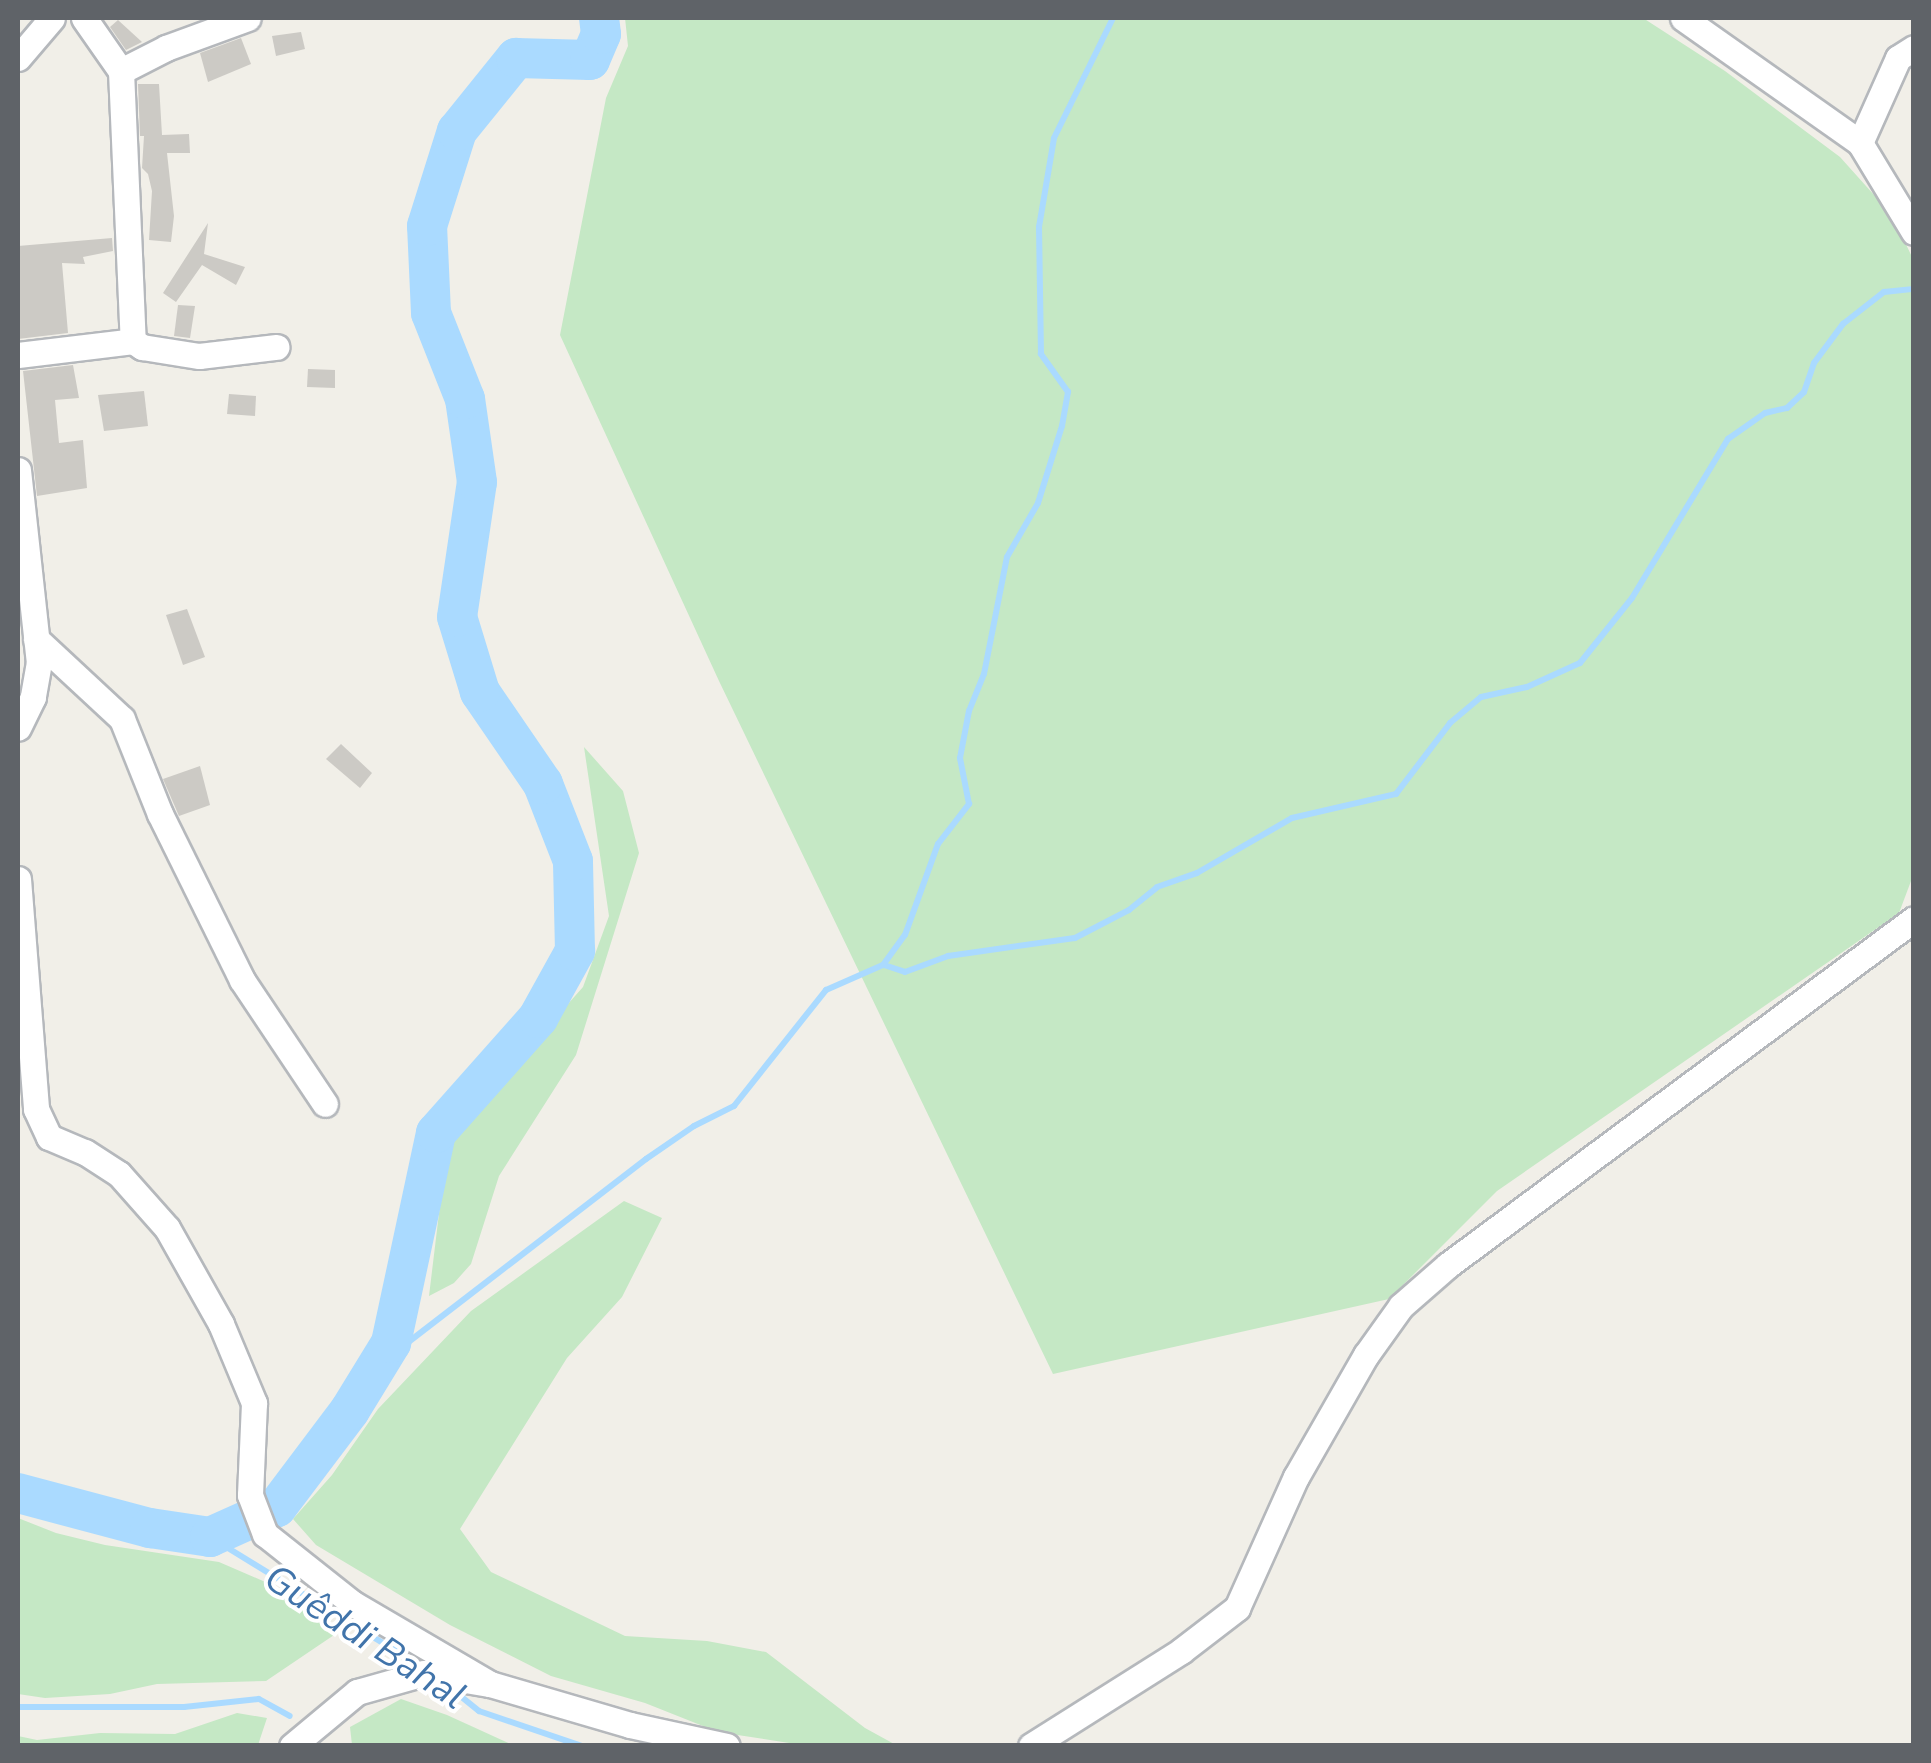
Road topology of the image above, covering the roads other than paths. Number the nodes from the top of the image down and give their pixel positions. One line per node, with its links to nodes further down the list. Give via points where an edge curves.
1 (52, 18): 6 (street)
2 (84, 18): 7 (street)
3 (248, 18): 7 (street)
4 (1683, 18): 8 (street)
5 (1914, 48): 8 (street, via 1898,58)
6 (18, 58)
7 (121, 71): 10 (street)
8 (1860, 143): 9 (street)
9 (1914, 232)
10 (133, 341): 11 (street, via 198,356); 12 (street)
11 (276, 347)
12 (18, 355)
13 (18, 470): 14 (street)
14 (36, 639): 15 (street, via 33,696); 19 (street, via 122,719 160,814 242,980)
15 (18, 728)
16 (18, 879): 18 (street)
17 (1914, 919): 23 (street, via 1401,1306 1296,1478 1237,1608)
18 (23, 972): 20 (street, via 36,1109 49,1138 119,1174 167,1228 222,1324 254,1404 250,1496 264,1534 352,1603)
19 (324, 1104)
20 (490, 1684): 21 (street, via 424,1673 357,1692); 22 (street)
21 (292, 1746)
22 (727, 1746)
23 (1031, 1746)

